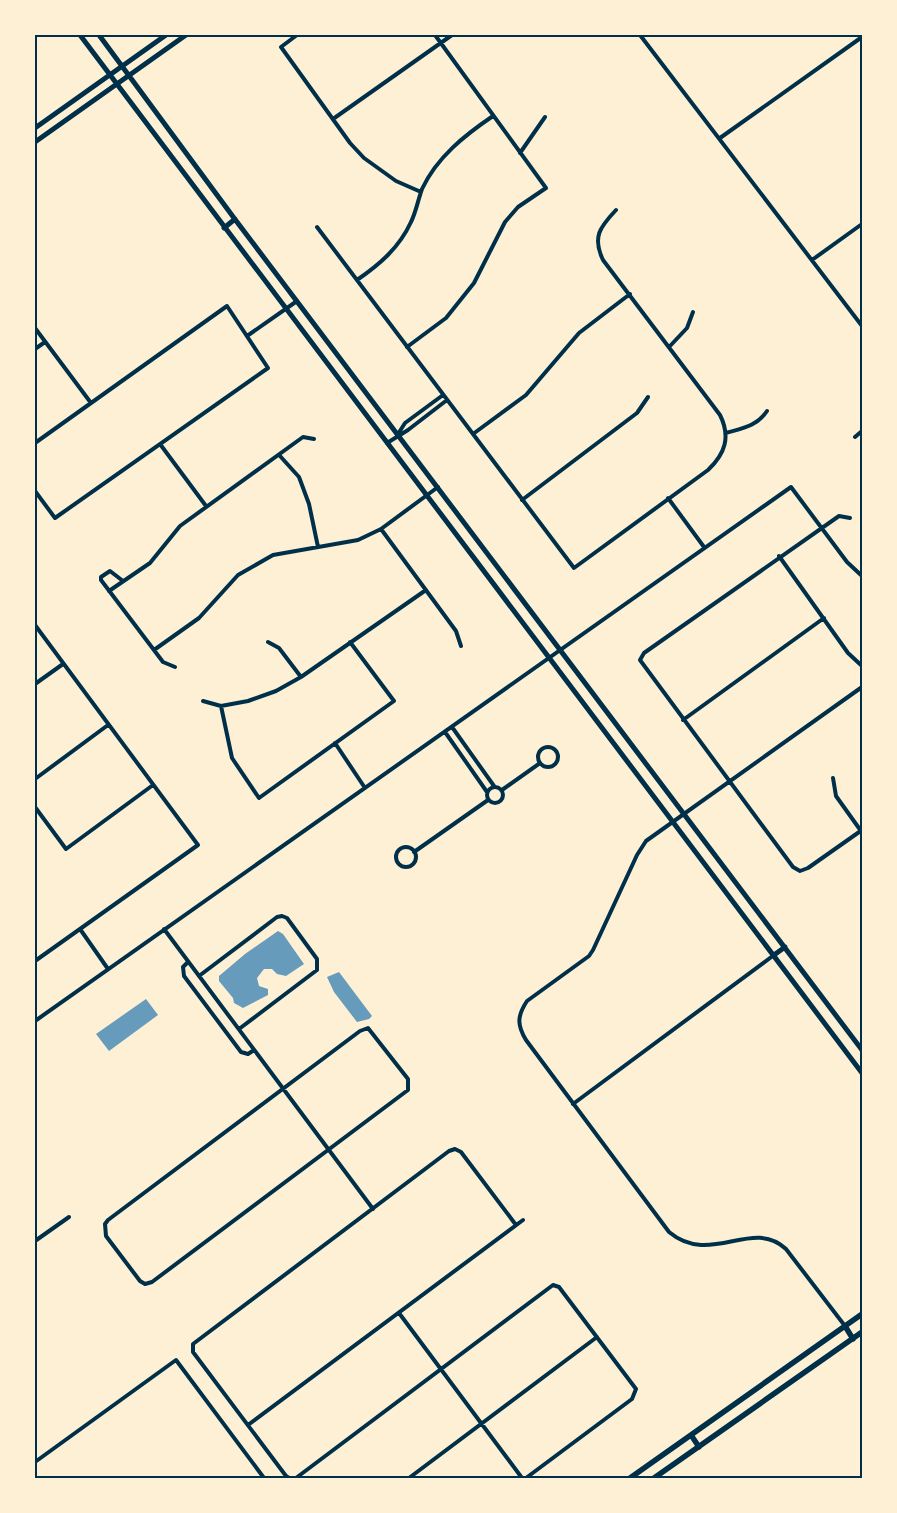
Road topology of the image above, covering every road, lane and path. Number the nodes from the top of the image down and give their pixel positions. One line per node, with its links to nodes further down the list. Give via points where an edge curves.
1 (80, 35): 12 (main road)
2 (99, 35): 11 (main road)
3 (166, 35): 11 (main road)
4 (186, 35): 13 (main road)
5 (297, 35): 17 (street, via 281,47)
6 (435, 35): 10 (street)
7 (452, 35): 10 (street)
8 (640, 35): 19 (street)
9 (862, 37): 19 (street)
10 (441, 43): 15 (street); 17 (street)
11 (122, 66): 12 (main road); 13 (main road)
12 (110, 75): 14 (main road); 18 (main road)
13 (130, 76): 14 (main road); 24 (main road)
14 (116, 84): 20 (main road); 27 (main road)
15 (493, 116): 21 (street); 22 (street, via 453,146)
16 (545, 117): 21 (street)
17 (333, 119): 22 (street, via 364,158 396,181)
18 (35, 128)
19 (720, 138): 28 (street)
20 (35, 142)
21 (520, 153): 38 (street, via 546,188 518,207 505,222 474,284 446,318)
22 (421, 192): 29 (street, via 403,238 379,265)
23 (616, 210): 30 (street, via 600,228 598,249)
24 (235, 219): 27 (main road); 31 (main road)
25 (862, 224): 28 (street)
26 (317, 227): 29 (street)
27 (224, 228): 32 (main road)
28 (812, 260): 34 (street)
29 (357, 280): 38 (street)
30 (630, 294): 39 (street); 49 (street, via 579,333 526,395)
31 (297, 301): 32 (street); 48 (main road)
32 (286, 309): 36 (street); 53 (main road)
33 (693, 312): 39 (street, via 687,328)
34 (862, 326)
35 (35, 328): 37 (street)
36 (247, 336): 44 (street, via 227,306); 54 (street, via 268,368)
37 (45, 342): 40 (street); 44 (street)
38 (407, 346): 41 (street)
39 (670, 346): 47 (street, via 720,415)
40 (35, 349)
41 (443, 394): 43 (street); 48 (street, via 405,424)
42 (648, 397): 60 (street, via 637,413)
43 (447, 400): 48 (street); 49 (street)
44 (91, 403): 52 (street)
45 (767, 410): 47 (street, via 754,425)
46 (862, 432): 50 (street)
47 (726, 433): 59 (street, via 726,444 717,462)
48 (398, 434): 53 (street); 56 (main road)
49 (472, 434): 60 (street)
50 (855, 436)
51 (314, 439): 55 (street, via 304,437)
52 (35, 443)
53 (387, 443): 58 (main road)
54 (160, 444): 57 (street, via 55,518); 61 (street)
55 (280, 456): 61 (street); 65 (street, via 299,477)
56 (438, 487): 58 (street); 78 (main road)
57 (35, 491)
58 (427, 496): 64 (street); 79 (main road)
59 (668, 498): 60 (street, via 574,568); 66 (street)
60 (522, 500)
61 (206, 506): 69 (street, via 180,526 150,563)
62 (850, 518): 63 (street, via 840,516)
63 (821, 528): 66 (street, via 791,487); 67 (street); 68 (street)
64 (381, 529): 65 (street, via 358,540); 70 (street)
65 (318, 547): 77 (street, via 273,555 238,575 199,618)
66 (704, 547): 78 (street)
67 (779, 556): 72 (street); 88 (street, via 644,653 640,660)
68 (862, 576)
69 (123, 581): 71 (street); 71 (street, via 115,573 105,572 101,580)
70 (426, 590): 75 (street); 76 (street, via 456,631)
71 (109, 591): 77 (street)
72 (824, 618): 81 (street, via 848,654); 88 (street)
73 (35, 624): 80 (street)
74 (268, 642): 83 (street, via 280,648)
75 (350, 642): 83 (street); 92 (street, via 394,701)
76 (461, 646)
77 (154, 650): 82 (street, via 164,662)
78 (561, 650): 79 (street); 104 (main road)
79 (550, 658): 90 (street); 105 (main road)
80 (63, 664): 84 (street); 89 (street)
81 (862, 666)
82 (175, 667)
83 (301, 677): 87 (street, via 266,695)
84 (35, 684)
85 (862, 687): 96 (street)
86 (203, 701): 87 (street)
87 (221, 706): 92 (street, via 232,758 260,798)
88 (683, 720): 96 (street)
89 (108, 725): 95 (street); 97 (street)
90 (452, 727): 91 (street); 98 (street)
91 (445, 732): 99 (street); 101 (street)
92 (335, 743): 99 (street)
93 (540, 763): 93 (street, via 548,767 554,765 558,758 556,752 551,748 542,749 538,757); 100 (street)
94 (833, 778): 106 (street, via 836,796)
95 (35, 779)
96 (729, 782): 104 (street); 106 (street, via 793,867 800,870 808,868)
97 (153, 785): 103 (street, via 66,849); 108 (street, via 198,845)
98 (494, 786): 100 (street); 101 (street)
99 (366, 788): 109 (street)
100 (502, 790): 102 (street, via 500,801)
101 (487, 792): 102 (street)
102 (488, 800): 107 (street)
103 (35, 807)
104 (684, 813): 105 (street); 110 (main road)
105 (675, 819): 111 (main road); 122 (street, via 640,849 589,956 527,1001 520,1011 520,1030)
106 (861, 830)
107 (414, 852): 107 (street, via 406,848 400,850 396,855 397,862 411,866 416,858)
108 (80, 929): 112 (street); 114 (street)
109 (164, 930): 113 (street); 114 (street)
110 (785, 947): 111 (main road); 119 (main road)
111 (774, 956): 120 (main road); 122 (street)
112 (35, 961)
113 (188, 962): 115 (street); 118 (street, via 183,967 184,976 245,1055)
114 (108, 969): 116 (street)
115 (199, 976): 117 (street); 117 (street, via 277,917 287,918 312,952 317,970)
116 (35, 1021)
117 (239, 1029): 118 (street)
118 (254, 1050): 121 (street)
119 (862, 1050)
120 (862, 1073)
121 (283, 1088): 123 (street); 123 (street, via 368,1028 408,1079 408,1090); 123 (street, via 108,1220 104,1231 140,1281 145,1284 152,1282)
122 (573, 1104): 131 (street, via 678,1240 702,1246 757,1237 778,1242)
123 (329, 1150): 124 (street)
124 (373, 1209): 127 (street, via 455,1149 461,1152); 137 (street, via 193,1344 193,1352)
125 (69, 1217): 128 (street)
126 (523, 1220): 127 (street)
127 (516, 1225): 129 (street)
128 (35, 1242)
129 (398, 1313): 135 (street); 137 (street)
130 (862, 1314): 131 (main road)
131 (845, 1326): 134 (main road); 138 (main road)
132 (862, 1332): 134 (main road)
133 (597, 1337): 135 (street, via 559,1286 553,1285); 136 (street); 146 (street, via 636,1389 635,1394)
134 (853, 1338): 139 (main road)
135 (440, 1369): 136 (street); 143 (street)
136 (481, 1424): 144 (street); 145 (street)
137 (248, 1425): 142 (street)
138 (691, 1435): 139 (main road); 147 (main road)
139 (699, 1446): 148 (main road)
140 (35, 1462): 141 (street, via 176,1360)
141 (264, 1478)
142 (290, 1478)
143 (296, 1478)
144 (409, 1478)
145 (522, 1478)
146 (526, 1478)
147 (630, 1478)
148 (654, 1478)

